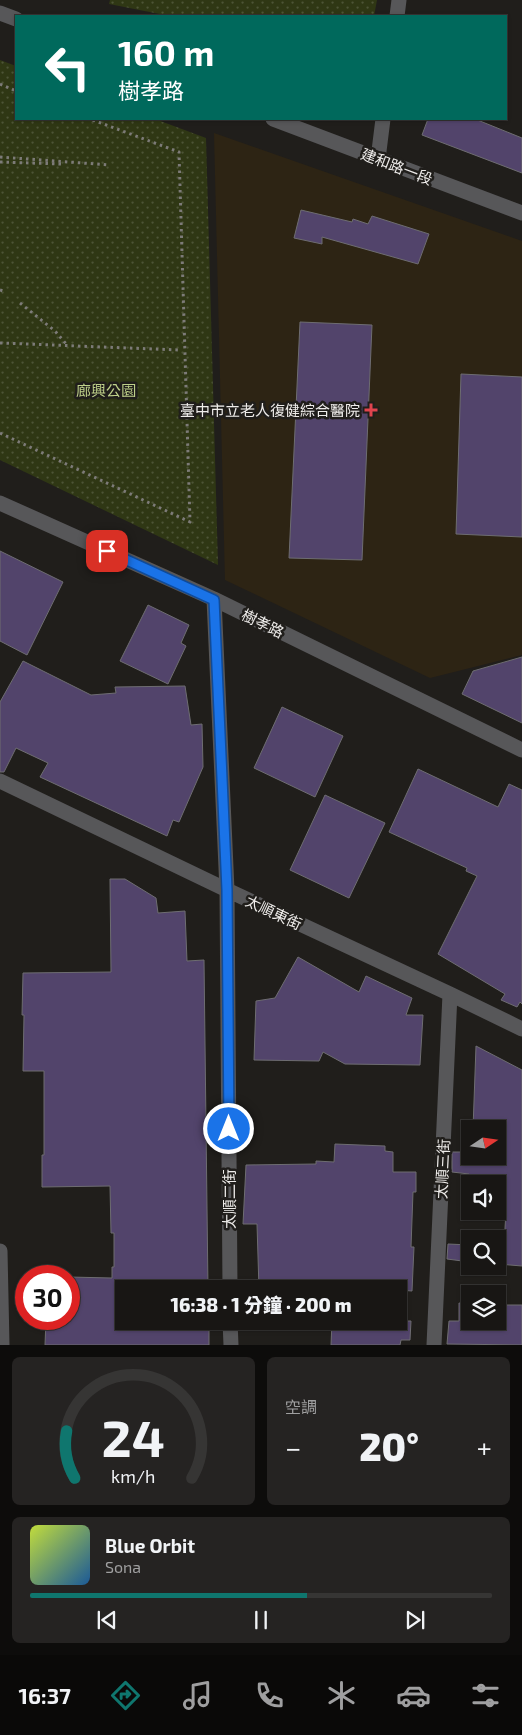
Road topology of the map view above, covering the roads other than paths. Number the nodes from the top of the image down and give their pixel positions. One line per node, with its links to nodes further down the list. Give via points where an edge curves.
1 (399, 0): 3 (street)
2 (0, 13): 4 (street)
3 (397, 15)
4 (15, 19)
5 (276, 120): 7 (street, 建和路一段)
6 (384, 120): 7 (street)
7 (378, 160): 8 (street, 建和路一段)
8 (522, 213)
9 (0, 503): 10 (street, 樹孝路)
10 (214, 600): 11 (street, 樹孝路); 13 (street, 太順二街)
11 (522, 750)
12 (0, 781): 13 (street, 太順東街)
13 (227, 890): 14 (street, 太順東街); 17 (street, 太順二街)
14 (450, 994): 15 (street, 太順東街); 21 (street, 太順三街)
15 (522, 1029)
16 (0, 1251): 19 (street)
17 (230, 1280)
18 (230, 1330): 20 (street)
19 (2, 1345)
20 (231, 1345)
21 (434, 1345)

